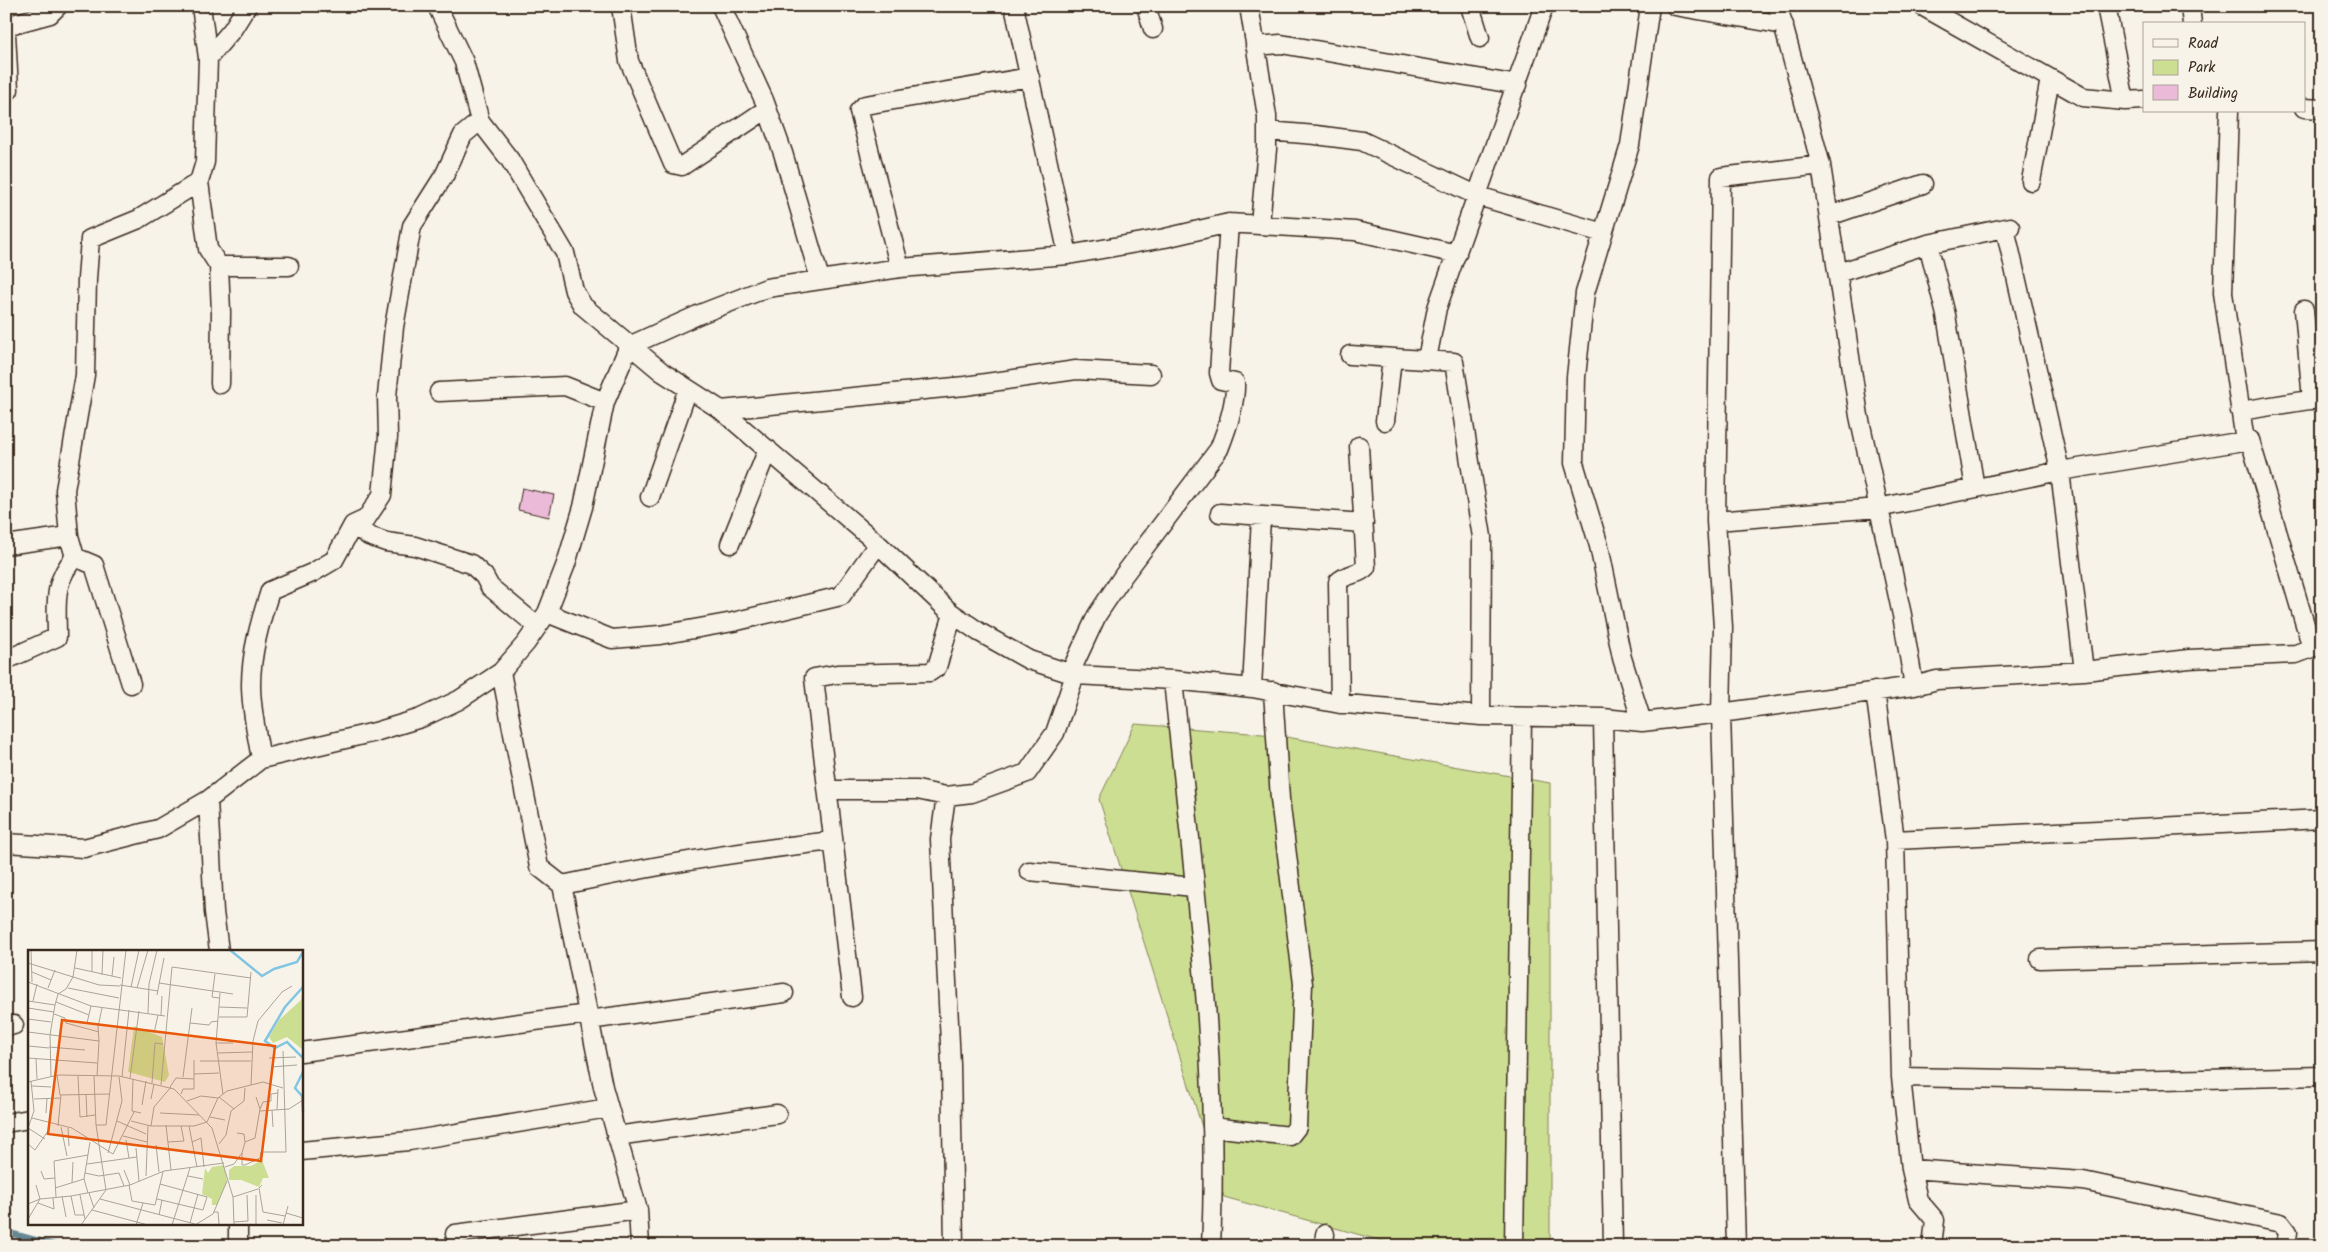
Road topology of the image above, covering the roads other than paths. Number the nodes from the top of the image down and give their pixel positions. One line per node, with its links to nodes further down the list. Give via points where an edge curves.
1 (58, 6): 20 (street, via 50,14)
2 (201, 6): 25 (street)
3 (247, 6): 25 (street)
4 (437, 6): 36 (street, via 464,62)
5 (620, 6): 33 (street, via 629,61 673,164 682,166)
6 (721, 6): 33 (street)
7 (1014, 6): 26 (street)
8 (1146, 6): 21 (street)
9 (1249, 6): 24 (street)
10 (1470, 6): 23 (street)
11 (1544, 6): 28 (street)
12 (1650, 6): 46 (street, via 1630,145)
13 (1675, 6): 19 (street)
14 (1778, 6): 19 (street)
15 (1922, 6): 27 (street)
16 (2106, 6): 31 (street)
17 (2190, 6): 18 (street)
18 (2192, 22)
19 (1784, 25): 38 (street)
20 (6, 26)
21 (1153, 28)
22 (6, 33): 29 (street, via 9,90)
23 (1480, 38)
24 (1255, 46): 28 (street, via 1281,44); 37 (street)
25 (208, 58): 40 (street, via 205,162)
26 (1030, 78): 49 (street); 52 (street, via 865,105 859,111)
27 (2050, 79): 31 (street, via 2083,97); 39 (street)
28 (1518, 85): 42 (street)
29 (6, 90)
30 (2143, 100): 31 (street)
31 (2125, 101)
32 (2306, 108): 34 (street)
33 (767, 109): 54 (street)
34 (2322, 109)
35 (2229, 112): 67 (street, via 2223,293)
36 (480, 120): 56 (street, via 510,160 565,253 574,291 583,306); 80 (street, via 463,135 445,174 412,226 394,328 382,494 366,518)
37 (1267, 132): 42 (street, via 1362,141); 45 (street)
38 (1821, 165): 43 (street); 78 (street, via 1721,176)
39 (2031, 181)
40 (200, 182): 50 (street, via 208,249); 81 (street, via 140,220 90,239 86,279 86,375 65,490)
41 (1923, 184): 43 (street)
42 (1478, 196): 46 (street); 48 (street)
43 (1829, 216): 53 (street)
44 (1229, 223): 45 (street); 49 (street); 92 (street, via 1219,373 1221,380 1235,382 1235,394 1224,438 1097,614)
45 (1260, 224): 48 (street, via 1355,230)
46 (1603, 233): 104 (street, via 1585,293 1576,377 1574,463 1599,546 1622,658)
47 (1928, 244): 53 (street); 72 (street, via 2007,227); 73 (street, via 1946,315)
48 (1457, 254): 59 (street, via 1437,308)
49 (1068, 255): 52 (street)
50 (219, 266): 51 (street); 61 (street)
51 (289, 266)
52 (900, 268): 54 (street)
53 (1838, 273): 75 (street, via 1859,416)
54 (820, 279): 56 (street, via 767,288)
55 (2304, 310): 64 (street)
56 (629, 346): 62 (street); 65 (street)
57 (1350, 355): 58 (street)
58 (1392, 358): 59 (street); 68 (street)
59 (1426, 359): 101 (street, via 1454,362 1476,492 1482,537)
60 (1151, 374): 66 (street, via 1076,370 965,386)
61 (220, 384)
62 (688, 389): 66 (street); 74 (street)
63 (439, 392): 65 (street, via 566,386)
64 (2317, 399): 67 (street)
65 (606, 402): 87 (street, via 583,507 566,564)
66 (721, 410): 71 (street)
67 (2240, 411): 69 (street)
68 (1385, 421)
69 (2244, 441): 72 (street); 88 (street, via 2250,440)
70 (1359, 446): 79 (street)
71 (768, 449): 82 (street); 83 (street)
72 (2060, 471): 73 (street); 90 (street)
73 (1975, 488): 75 (street)
74 (650, 497)
75 (1878, 508): 78 (street); 95 (street, via 1902,614)
76 (1220, 513): 77 (street)
77 (1261, 518): 79 (street); 96 (street)
78 (1716, 520): 100 (street, via 1723,627)
79 (1364, 523): 99 (street, via 1366,567 1362,572 1342,577 1338,582)
80 (353, 525): 87 (street, via 386,542 415,546 471,564 490,587); 105 (street, via 334,560 270,591 259,622 251,686)
81 (69, 536): 84 (street); 85 (street)
82 (730, 544)
83 (878, 544): 86 (street); 87 (street, via 841,596 733,622 660,636 612,639)
84 (6, 545)
85 (75, 557): 89 (street, via 64,569 58,587 58,637); 94 (street, via 94,565)
86 (954, 614): 92 (street, via 1028,660); 106 (street, via 937,666 930,672 837,674 814,678)
87 (542, 619): 91 (street)
88 (2317, 646): 90 (street, via 2296,654 2189,659)
89 (6, 660)
90 (2084, 671): 95 (street, via 1937,680)
91 (501, 672): 105 (street, via 459,700 422,718); 114 (street, via 539,867)
92 (1072, 674): 93 (street); 107 (street, via 1055,732 1026,773 972,794)
93 (1173, 680): 96 (street); 115 (street)
94 (132, 684)
95 (1914, 686): 98 (street)
96 (1252, 688): 97 (street)
97 (1273, 691): 99 (street); 129 (street, via 1280,799 1303,984 1298,1126 1290,1136)
98 (1875, 691): 100 (street); 110 (street)
99 (1340, 704): 101 (street)
100 (1722, 713): 104 (street); 142 (street)
101 (1481, 716): 102 (street)
102 (1522, 717): 103 (street); 140 (street)
103 (1603, 718): 104 (street); 141 (street)
104 (1642, 722)
105 (261, 759): 108 (street)
106 (828, 790): 107 (street, via 916,790); 111 (street)
107 (946, 796): 138 (street, via 940,839 951,1064)
108 (208, 800): 112 (street, via 158,829 84,848); 116 (street)
109 (2322, 819): 110 (street)
110 (1895, 840): 123 (street)
111 (832, 841): 114 (street, via 668,863); 120 (street)
112 (6, 843)
113 (1029, 871): 115 (street)
114 (562, 885): 121 (street)
115 (1194, 887): 129 (street, via 1209,1026)
116 (219, 950)
117 (2322, 951): 118 (street)
118 (2040, 959)
119 (784, 992): 121 (street)
120 (852, 996)
121 (588, 1017): 122 (street); 125 (street)
122 (302, 1052)
123 (1901, 1076): 124 (street, via 2123,1081); 132 (street)
124 (2322, 1076)
125 (608, 1108): 130 (street); 131 (street, via 409,1141)
126 (777, 1114): 130 (street)
127 (28, 1119): 128 (street)
128 (6, 1123)
129 (1212, 1127): 139 (street, via 1214,1187)
130 (616, 1136): 133 (street)
131 (302, 1151)
132 (1911, 1169): 143 (street, via 1918,1200 1935,1220); 144 (street, via 2082,1181 2281,1223 2288,1232)
133 (638, 1210): 135 (street); 137 (street)
134 (238, 1224): 136 (street)
135 (455, 1234)
136 (238, 1246)
137 (640, 1246)
138 (954, 1246)
139 (1211, 1246)
140 (1514, 1246)
141 (1613, 1246)
142 (1736, 1246)
143 (1932, 1246)
144 (2286, 1246)

